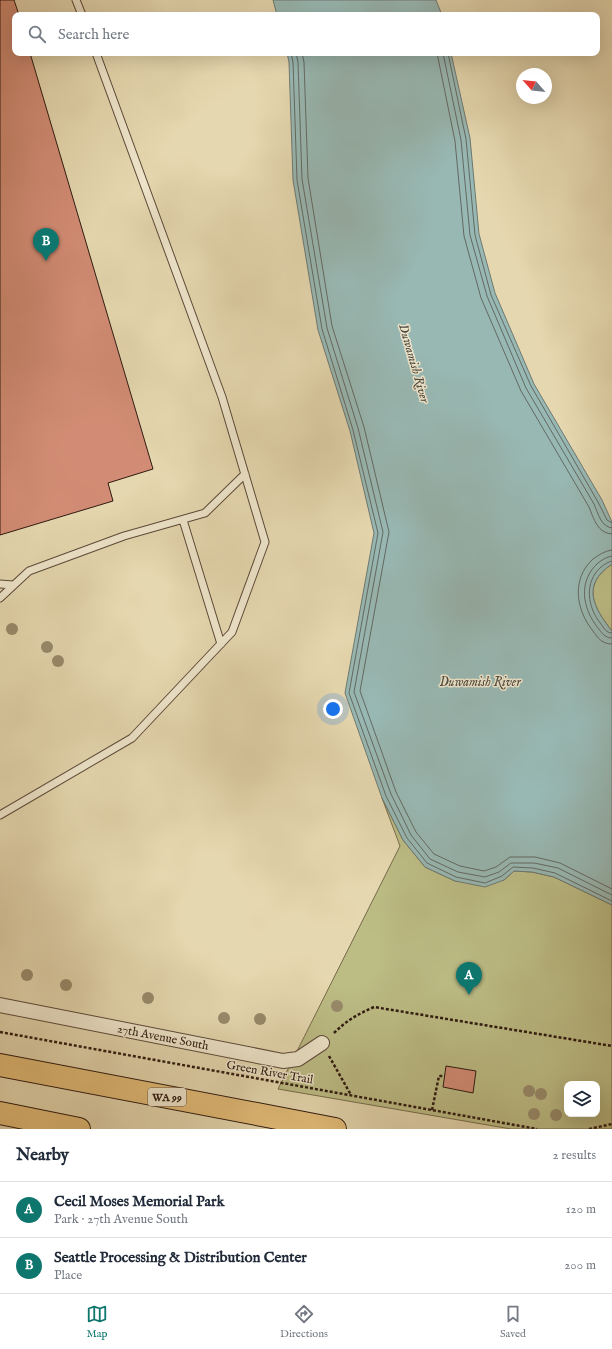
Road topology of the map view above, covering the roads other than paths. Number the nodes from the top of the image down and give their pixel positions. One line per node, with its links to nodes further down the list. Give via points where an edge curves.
1 (76, 0): 2 (lane)
2 (81, 12)
3 (97, 56): 4 (lane, via 222,396)
4 (245, 474): 5 (lane, via 205,513); 9 (lane, via 264,542 232,632)
5 (183, 520): 7 (lane, via 124,536 29,571); 9 (lane)
6 (0, 584): 7 (lane)
7 (13, 585): 8 (lane)
8 (0, 598)
9 (221, 644): 10 (lane, via 132,738)
10 (0, 815)
11 (0, 1005): 12 (street, 27th Avenue South, via 283,1061 298,1059)
12 (322, 1043)
13 (0, 1065): 16 (highway, WA 99)
14 (0, 1113): 15 (highway)
15 (79, 1129)
16 (335, 1129)

